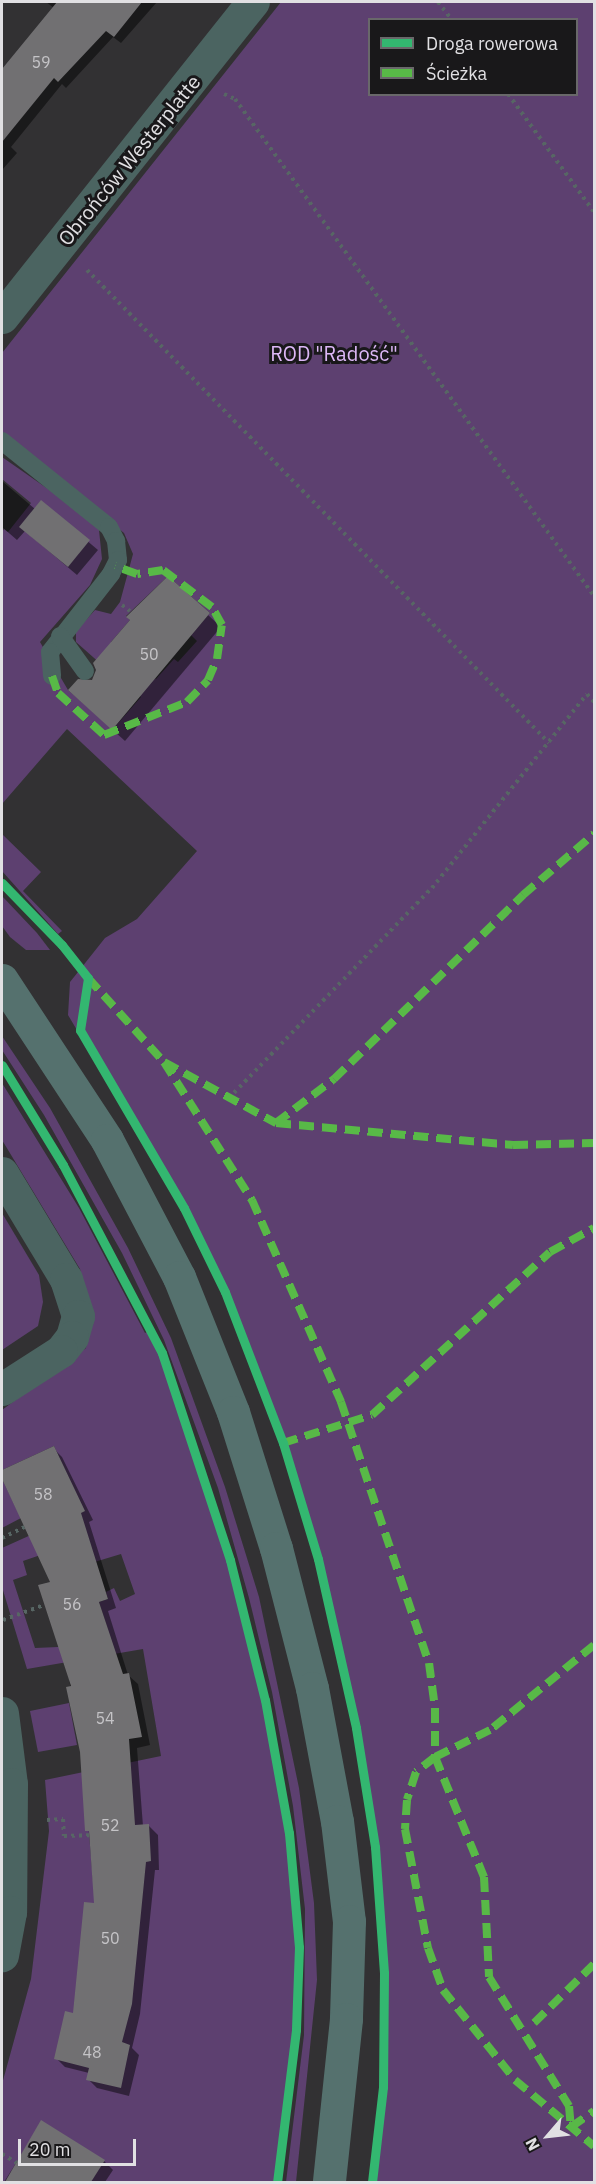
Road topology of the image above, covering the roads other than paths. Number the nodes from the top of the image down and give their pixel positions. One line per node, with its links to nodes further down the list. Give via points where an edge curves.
1 (253, 2): 2 (street, Obrońców Westerplatte)
2 (2, 317)
3 (2, 441): 4 (lane, via 109,527 116,541 118,560 111,574)
4 (60, 636): 5 (lane); 6 (lane, via 50,652)
5 (85, 671)
6 (52, 676)
7 (2, 980): 12 (main road, via 107,1140 179,1277 233,1412 276,1548 312,1688 337,1821 349,1921 346,2019)
8 (2, 1173): 9 (street, via 66,1279 78,1316 72,1337 62,1351)
9 (2, 1389)
10 (2, 1713): 11 (street, via 10,1819 10,1912)
11 (2, 1955)
12 (329, 2182)

